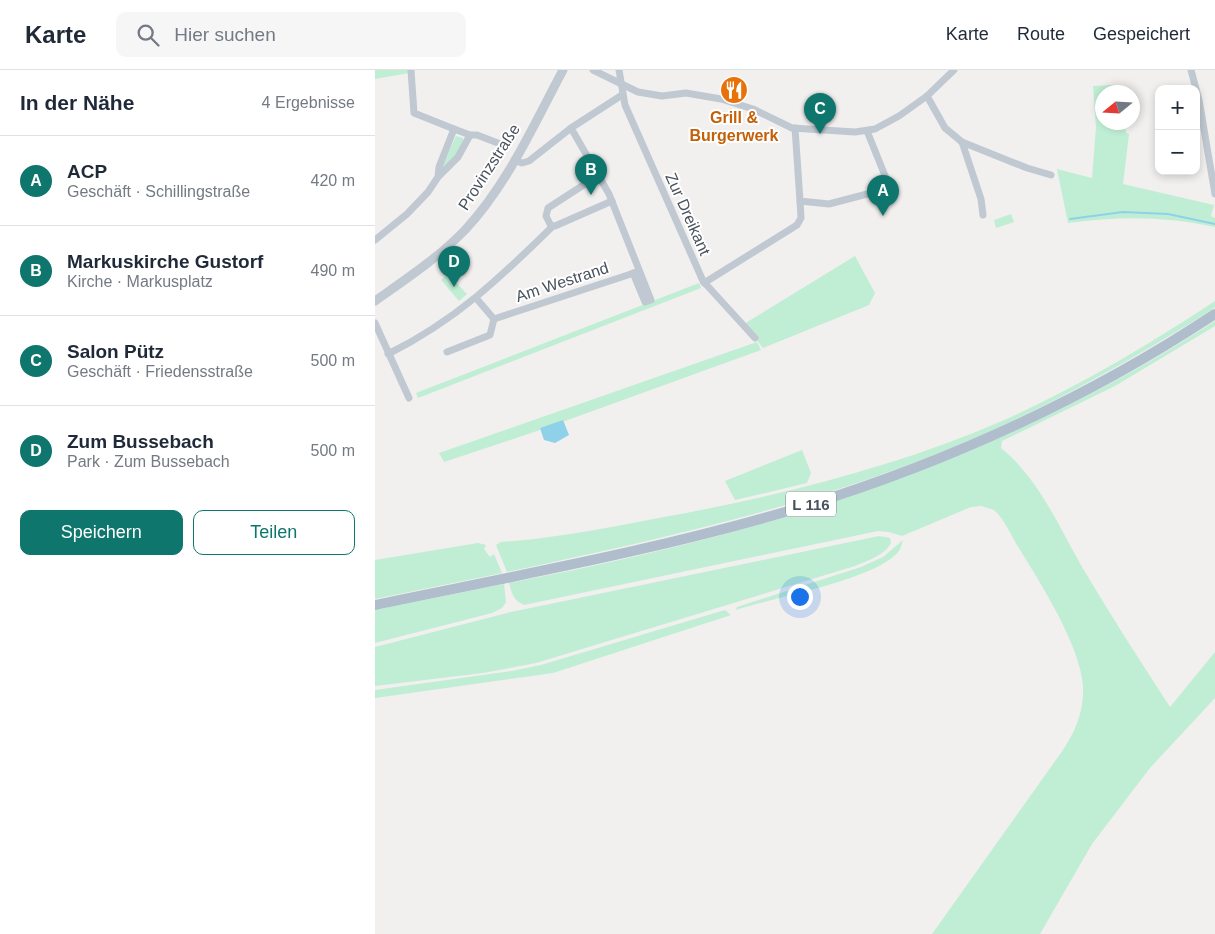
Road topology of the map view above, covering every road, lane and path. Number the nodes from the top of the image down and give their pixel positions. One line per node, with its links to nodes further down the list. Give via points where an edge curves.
1 (411, 70): 12 (street, via 414,113)
2 (563, 70): 17 (street, Provinzstraße)
3 (593, 70): 7 (street)
4 (619, 70): 7 (street, Zur Dreikant)
5 (954, 70): 9 (street)
6 (1191, 70): 21 (street)
7 (621, 85): 8 (street, Zur Dreikant); 11 (street, via 662,96 686,93 732,101)
8 (622, 95): 10 (street); 27 (street, Zur Dreikant)
9 (927, 96): 13 (street, via 899,116); 15 (street, via 945,128)
10 (571, 128): 17 (street, via 529,161); 18 (street)
11 (795, 128): 13 (street); 23 (street)
12 (454, 129): 14 (street); 20 (street)
13 (867, 131): 23 (street, via 890,188 829,204)
14 (470, 135): 16 (street); 20 (street, via 458,157)
15 (962, 142): 19 (street); 24 (street)
16 (503, 145)
17 (514, 160): 29 (street, Provinzstraße, via 486,204 461,233 430,261)
18 (599, 175): 22 (street); 25 (street, via 547,209 546,216)
19 (1051, 175)
20 (438, 177): 26 (street, via 420,202)
21 (1215, 194)
22 (611, 201): 25 (street); 31 (street, Am Westrand, via 636,272)
23 (800, 201): 27 (street, via 801,218 797,225)
24 (983, 215)
25 (553, 226): 28 (street)
26 (375, 240)
27 (704, 283): 33 (street, Zur Dreikant)
28 (476, 298): 31 (street); 35 (street, via 431,331)
29 (375, 301)
30 (1215, 314): 37 (main road, L 116, via 1128,368 1060,404 971,446 896,475 804,506 694,536)
31 (494, 319): 34 (street, via 491,335)
32 (375, 323): 35 (street)
33 (755, 338)
34 (447, 352)
35 (388, 354): 36 (street)
36 (409, 398)
37 (375, 605)

